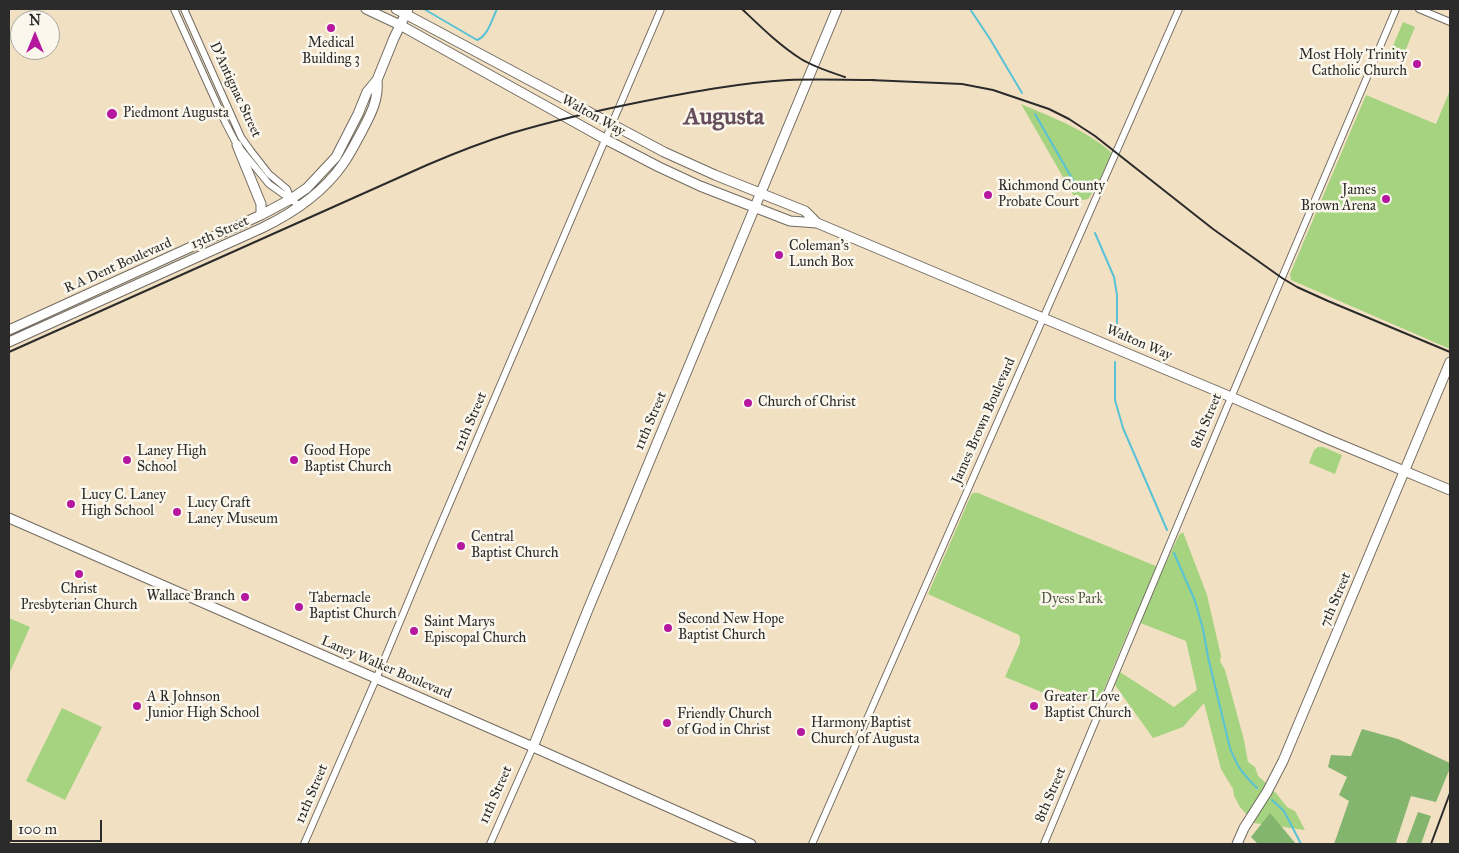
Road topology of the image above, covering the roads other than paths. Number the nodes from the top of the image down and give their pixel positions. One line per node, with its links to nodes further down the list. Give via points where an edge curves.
1 (174, 9): 16 (street, D'Antignac Street)
2 (184, 9): 18 (street, D'Antignac Street, via 241,137 269,174 287,189)
3 (366, 9): 12 (main road, Walton Way)
4 (396, 9): 10 (main road, Walton Way)
5 (661, 9): 14 (street, 12th Street)
6 (837, 9): 17 (main road, 11th Street)
7 (1179, 9): 23 (street, James Brown Boulevard)
8 (1396, 9): 27 (street, 8th Street)
9 (1419, 9): 11 (street)
10 (406, 12): 12 (main road, 13th Street); 14 (main road, Walton Way)
11 (1450, 22)
12 (400, 25): 13 (main road, 13th Street); 15 (main road, Walton Way)
13 (377, 80): 18 (main road, 13th Street, via 367,92 336,157); 19 (main road, 13th Street, via 377,96 368,119 343,165)
14 (611, 124): 15 (street, 12th Street); 17 (main road, Walton Way, via 697,168)
15 (605, 139): 20 (main road, Walton Way, via 680,177); 31 (street, 12th Street)
16 (237, 145): 18 (street, D'Antignac Street, via 269,184); 21 (main road, via 260,204)
17 (761, 193): 20 (main road, 11th Street); 22 (main road, Walton Way, via 805,210)
18 (291, 200): 19 (street, D'Antignac Street); 21 (main road, R A Dent Boulevard)
19 (300, 206): 25 (main road, 13th Street, via 262,228)
20 (755, 208): 22 (main road, Walton Way, via 790,221); 32 (main road, 11th Street)
21 (261, 215): 24 (main road, R A Dent Boulevard)
22 (817, 223): 23 (main road, Walton Way)
23 (1043, 318): 27 (main road, Walton Way); 36 (street, James Brown Boulevard)
24 (9, 330)
25 (9, 342)
26 (1450, 362): 28 (main road, 7th Street)
27 (1231, 397): 28 (main road, Walton Way); 37 (street, 8th Street)
28 (1404, 472): 29 (main road, Walton Way); 38 (main road, 7th Street, via 1283,761)
29 (1450, 490)
30 (9, 518): 31 (main road, Laney Walker Boulevard)
31 (376, 679): 32 (main road, Laney Walker Boulevard); 33 (street, 12th Street)
32 (533, 747): 34 (street, 11th Street); 35 (main road, Laney Walker Boulevard)
33 (304, 844)
34 (490, 844)
35 (752, 844)
36 (812, 844)
37 (1044, 844)
38 (1237, 844)

